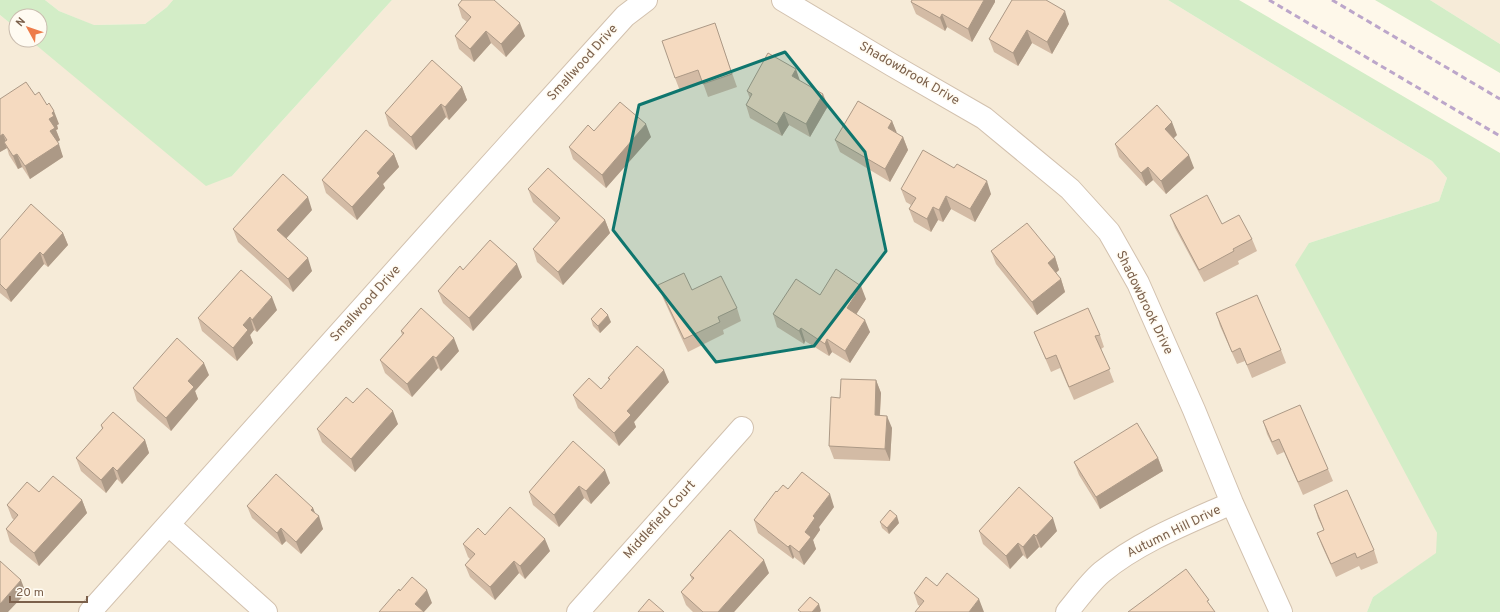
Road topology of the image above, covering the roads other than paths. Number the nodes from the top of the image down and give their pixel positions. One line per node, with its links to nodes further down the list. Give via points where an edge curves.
1 (646, 0): 5 (street, Smallwood Drive, via 625,16)
2 (783, 0): 4 (street, Shadowbrook Drive, via 984,118 1070,189 1109,232 1141,290)
3 (742, 428): 8 (street, Middlefield Court)
4 (1232, 503): 9 (street, Autumn Hill Drive, via 1134,548 1100,573); 10 (street, Shadowbrook Drive)
5 (169, 525): 6 (street, Smallwood Drive); 7 (street)
6 (90, 612)
7 (266, 612)
8 (578, 612)
9 (1067, 612)
10 (1281, 612)

